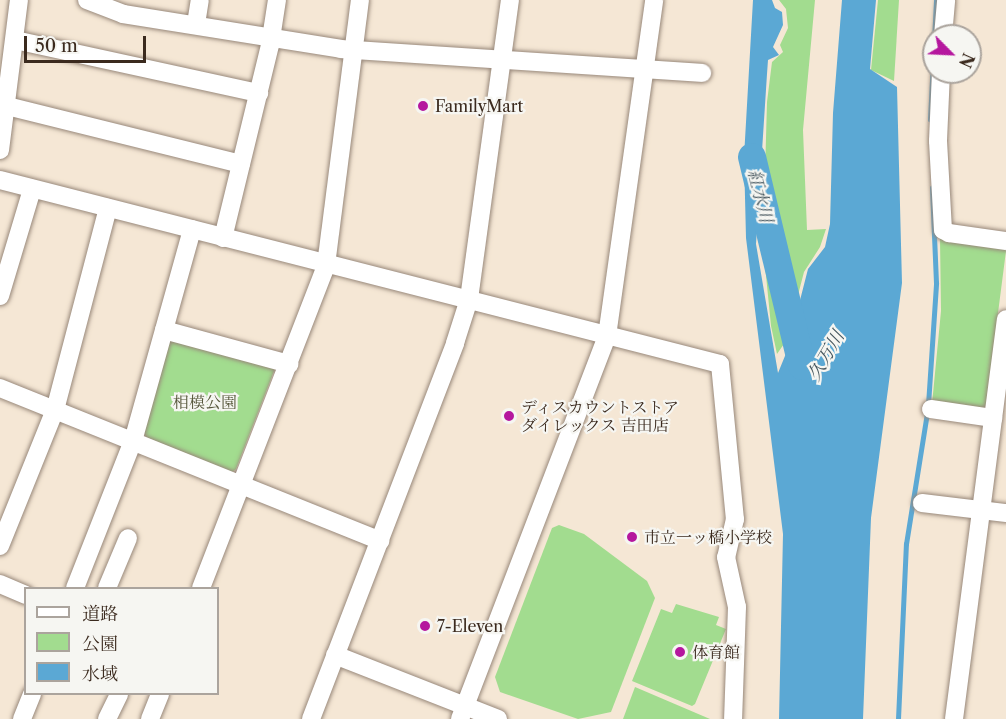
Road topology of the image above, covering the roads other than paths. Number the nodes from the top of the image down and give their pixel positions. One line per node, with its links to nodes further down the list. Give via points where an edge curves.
1 (19, 0): 13 (street)
2 (87, 0): 9 (street)
3 (200, 0): 10 (street)
4 (277, 0): 12 (street)
5 (360, 0): 14 (street)
6 (510, 0): 15 (street)
7 (654, 0): 16 (street)
8 (946, 0): 11 (street)
9 (125, 7): 10 (street)
10 (196, 24): 12 (street)
11 (944, 24)
12 (271, 38): 14 (street); 19 (street)
13 (15, 40): 19 (street); 20 (street)
14 (354, 50): 15 (street); 29 (street)
15 (502, 59): 16 (street); 31 (street)
16 (645, 69): 17 (street); 34 (street)
17 (702, 73)
18 (940, 84): 28 (street, via 943,230)
19 (259, 93): 22 (street)
20 (7, 106): 21 (street); 22 (street)
21 (0, 150)
22 (241, 164): 27 (street)
23 (0, 180): 24 (street)
24 (32, 189): 25 (street); 30 (street)
25 (108, 208): 26 (street); 38 (street)
26 (192, 229): 27 (street); 33 (street)
27 (223, 238): 29 (street)
28 (1006, 241)
29 (326, 265): 31 (street); 35 (street)
30 (0, 296)
31 (469, 299): 34 (street); 46 (street)
32 (1006, 319): 39 (street)
33 (164, 330): 35 (street); 40 (street)
34 (607, 336): 57 (street); 63 (street, via 720,364 735,519 726,557 736,607)
35 (289, 364): 41 (street)
36 (0, 388): 38 (street)
37 (931, 409): 39 (street)
38 (55, 410): 40 (street); 47 (street)
39 (993, 418): 43 (street)
40 (133, 441): 41 (street); 49 (street)
41 (242, 486): 46 (street); 51 (street)
42 (922, 503): 43 (street)
43 (981, 509): 44 (street); 64 (street)
44 (1006, 513)
45 (128, 538): 50 (street)
46 (380, 541): 53 (street)
47 (0, 546)
48 (0, 584): 52 (street)
49 (75, 587)
50 (108, 587)
51 (201, 587)
52 (24, 594)
53 (335, 655): 57 (street); 61 (street)
54 (31, 695): 58 (street)
55 (118, 695): 59 (street)
56 (159, 695): 60 (street)
57 (462, 713): 62 (street)
58 (22, 719)
59 (108, 719)
60 (150, 719)
61 (311, 719)
62 (498, 719)
63 (733, 719)
64 (954, 719)

